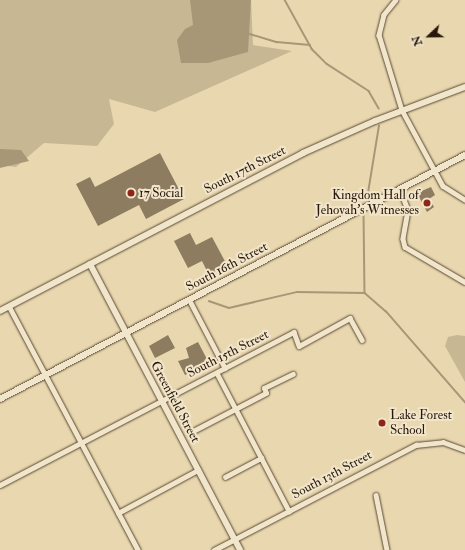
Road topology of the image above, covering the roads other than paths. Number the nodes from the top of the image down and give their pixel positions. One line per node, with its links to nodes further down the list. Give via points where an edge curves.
1 (396, 0): 3 (street, via 384,14 379,35)
2 (465, 87): 3 (main road, South 17th Street)
3 (402, 110): 5 (street); 8 (main road, South 17th Street, via 291,159)
4 (465, 155): 5 (main road, South 16th Street)
5 (435, 171): 6 (main road, South 16th Street); 7 (street, via 443,186)
6 (400, 189): 9 (street, via 408,210 403,239 406,247); 10 (main road, South 16th Street)
7 (465, 200)
8 (90, 264): 11 (main road, South 17th Street); 13 (main road, Greenfield Street)
9 (465, 282)
10 (190, 299): 13 (main road, South 16th Street); 15 (street)
11 (9, 306): 12 (main road, South 17th Street); 18 (street)
12 (0, 310)
13 (126, 332): 18 (main road, South 16th Street); 20 (main road, Greenfield Street)
14 (362, 340): 15 (street, South 15th Street, via 350,318 299,346 294,332)
15 (225, 368): 16 (street, South 15th Street)
16 (216, 373): 20 (street, South 15th Street); 21 (street)
17 (293, 374): 21 (street, via 264,388 266,394)
18 (45, 375): 19 (main road, South 16th Street); 23 (street)
19 (0, 399)
20 (162, 401): 23 (street, South 15th Street); 26 (main road, Greenfield Street)
21 (236, 409): 22 (street); 25 (street)
22 (195, 430)
23 (82, 444): 28 (street, South 15th Street); 31 (street)
24 (465, 450): 30 (street, South 13th Street, via 443,442 416,445)
25 (261, 458): 27 (street); 30 (street)
26 (198, 470): 31 (street); 32 (main road, Greenfield Street)
27 (225, 477)
28 (0, 484)
29 (376, 495): 36 (street)
30 (289, 511): 32 (street, South 13th Street)
31 (118, 513): 33 (street)
32 (234, 539): 34 (street, South 13th Street); 35 (main road, Greenfield Street)
33 (138, 550)
34 (214, 550)
35 (240, 550)
36 (387, 550)

